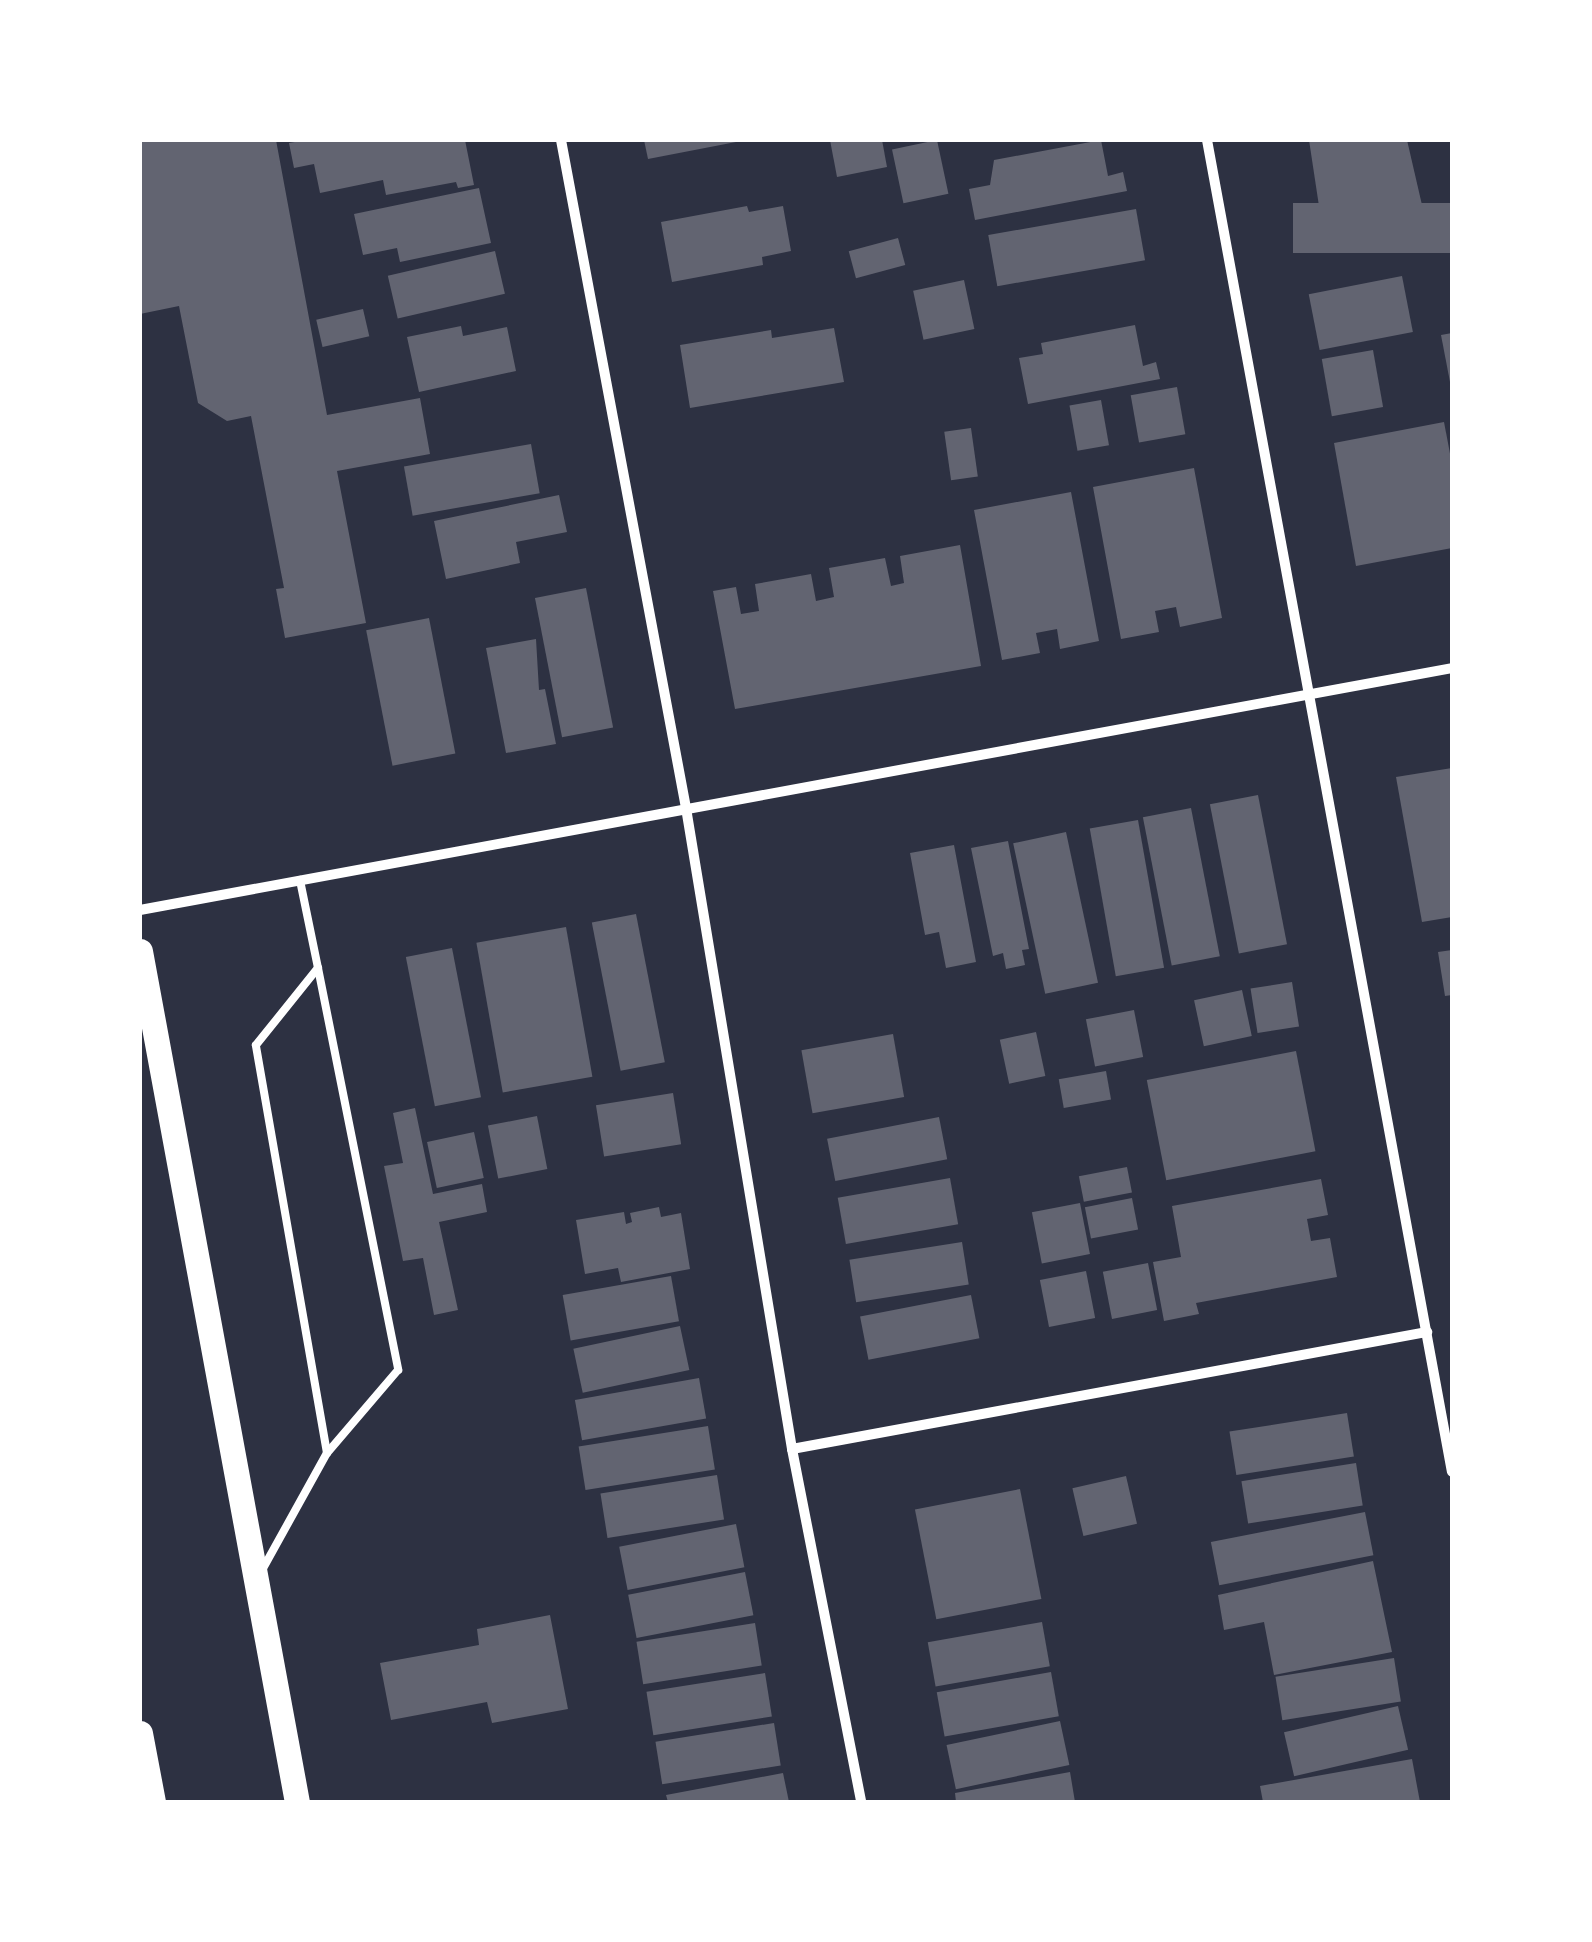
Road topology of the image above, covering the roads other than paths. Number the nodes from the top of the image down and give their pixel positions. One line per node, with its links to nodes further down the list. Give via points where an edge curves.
1 (561, 140): 5 (street)
2 (1207, 140): 4 (street)
3 (1452, 668): 4 (street)
4 (1310, 694): 5 (street); 10 (street)
5 (686, 808): 6 (street); 11 (street)
6 (300, 880): 7 (street); 9 (lane)
7 (140, 910)
8 (140, 951): 14 (main road)
9 (318, 968): 12 (lane, via 256,1044); 12 (lane, via 398,1370)
10 (1426, 1332): 11 (street); 13 (street)
11 (792, 1449): 18 (street)
12 (326, 1453): 14 (lane)
13 (1452, 1472)
14 (256, 1580): 17 (main road)
15 (140, 1734): 16 (main road)
16 (152, 1802)
17 (298, 1802)
18 (861, 1802)

